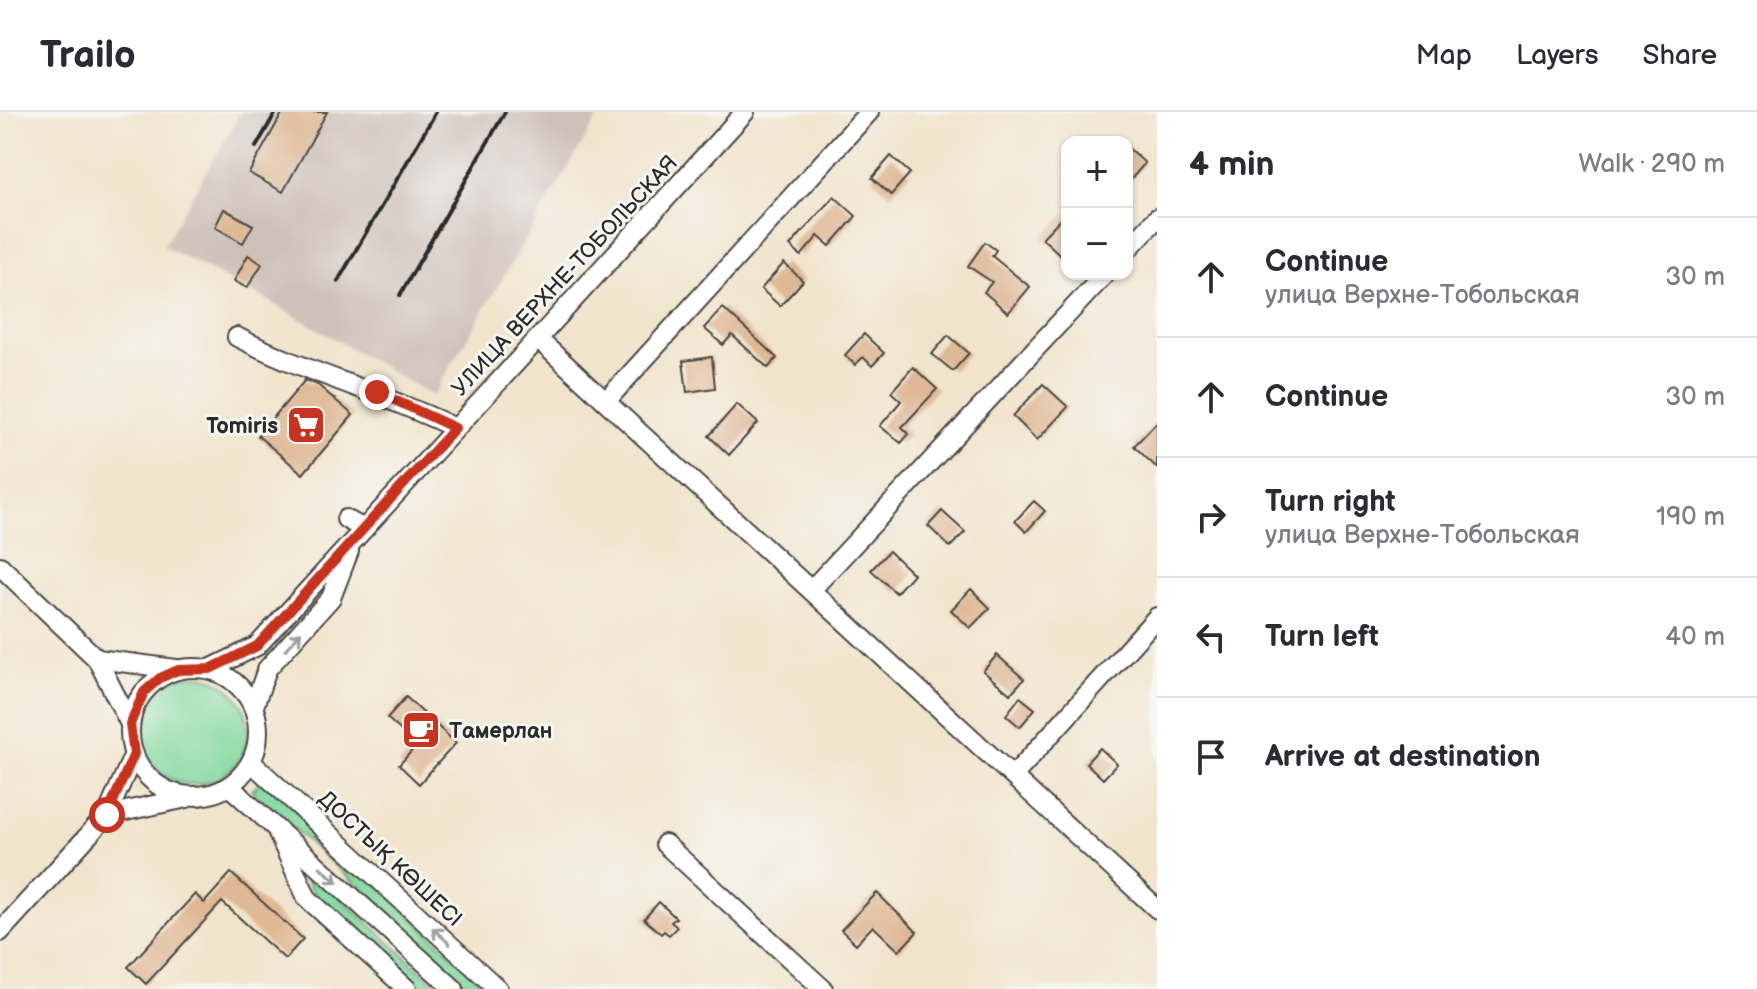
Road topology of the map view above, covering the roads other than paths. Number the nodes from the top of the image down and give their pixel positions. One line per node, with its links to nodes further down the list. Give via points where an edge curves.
1 (745, 112): 7 (street, УЛИЦА ВЕРХНЕ-ТОБОЛЬСКАЯ)
2 (869, 112): 8 (street)
3 (1157, 218): 4 (street)
4 (1133, 244)
5 (1099, 280): 13 (street)
6 (237, 337): 9 (street, via 374,400)
7 (539, 340): 8 (street); 9 (street, УЛИЦА ВЕРХНЕ-ТОБОЛЬСКАЯ)
8 (606, 401): 13 (street)
9 (455, 428): 11 (street, УЛИЦА ВЕРХНЕ-ТОБОЛЬСКАЯ)
10 (346, 519): 11 (street)
11 (358, 535): 16 (street, УЛИЦА ВЕРХНЕ-ТОБОЛЬСКАЯ, via 257,646); 18 (street, УЛИЦА ВЕРХНЕ-ТОБОЛЬСКАЯ, one-way to 11, via 267,669 331,598)
12 (0, 566): 15 (street)
13 (812, 589): 22 (street)
14 (1157, 617): 22 (street)
15 (97, 659): 17 (street, УЛИЦА ВЕРХНЕ-ТОБОЛЬСКАЯ); 19 (street)
16 (210, 669): 17 (street, УЛИЦА ВЕРХНЕ-ТОБОЛЬСКАЯ); 18 (street, via 239,685)
17 (178, 670): 19 (street, via 144,692)
18 (254, 706): 21 (street, УЛИЦА ВЕРХНЕ-ТОБОЛЬСКАЯ, via 259,732)
19 (133, 715): 20 (street)
20 (134, 754): 24 (street, via 155,783); 25 (street)
21 (251, 762): 23 (street); 32 (street, ДОСТЫҚ КӨШЕСІ, one-way to 21)
22 (1014, 775): 28 (street)
23 (229, 786): 24 (street); 26 (street)
24 (194, 796): 25 (street)
25 (107, 815): 29 (street)
26 (276, 827): 30 (street, via 307,898); 31 (street, one-way to 31)
27 (665, 844): 33 (street)
28 (1157, 909)
29 (0, 932)
30 (407, 989)
31 (454, 989)
32 (498, 989)
33 (823, 989)

